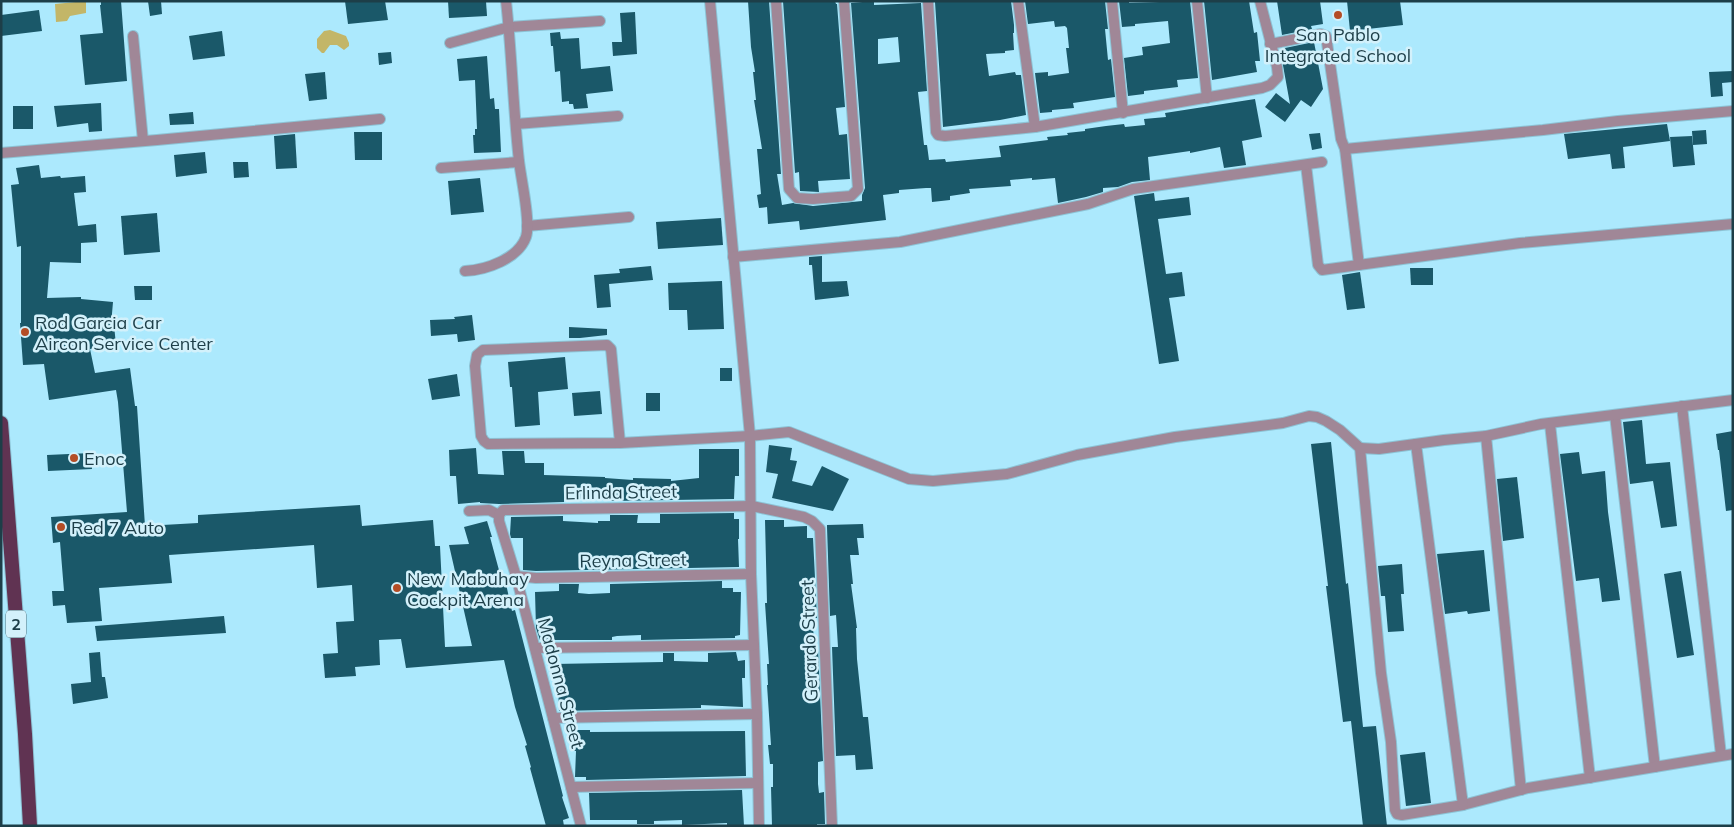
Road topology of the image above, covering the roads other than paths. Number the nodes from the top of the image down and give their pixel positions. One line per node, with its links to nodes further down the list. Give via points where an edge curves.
1 (506, 1): 11 (street)
2 (710, 1): 32 (street)
3 (776, 1): 4 (street, via 789,189 797,198 813,199 851,196 858,189)
4 (844, 1)
5 (928, 1): 21 (street, via 938,135)
6 (1018, 1): 21 (street)
7 (1112, 1): 17 (street)
8 (1197, 1): 15 (street)
9 (1260, 1): 14 (street)
10 (600, 21): 11 (street)
11 (509, 27): 13 (street); 20 (street)
12 (133, 36): 22 (street)
13 (450, 43)
14 (1270, 44): 15 (street, via 1278,76 1270,85); 23 (street, via 1321,34 1326,36)
15 (1208, 98): 17 (street)
16 (1733, 111): 23 (street)
17 (1123, 113): 21 (street)
18 (618, 116): 20 (street)
19 (380, 119): 22 (street)
20 (516, 124): 25 (street)
21 (1035, 127)
22 (143, 141): 24 (street)
23 (1345, 149): 33 (street)
24 (1, 153)
25 (519, 162): 28 (street); 31 (street)
26 (1322, 162): 27 (street)
27 (1306, 165): 32 (street, via 1132,189 1088,204 900,242); 33 (street, via 1318,265 1322,270)
28 (441, 168)
29 (629, 217): 31 (street)
30 (1733, 224): 33 (street, via 1520,243)
31 (527, 226): 34 (street, via 526,237 511,254 489,268)
32 (733, 257): 40 (street)
33 (1359, 265)
34 (465, 271)
35 (1733, 400): 36 (street)
36 (1682, 406): 37 (street); 55 (street)
37 (1615, 415): 39 (street); 56 (street)
38 (1, 423): 62 (highway, 2)
39 (1550, 424): 41 (street); 57 (street)
40 (750, 436): 42 (street); 44 (street, via 790,432 909,479 933,480 1007,474 1077,455 1175,437 1283,423 1309,416 1326,421); 45 (street)
41 (1486, 436): 43 (street); 60 (street)
42 (620, 443): 42 (street, via 484,442 475,366 477,355 482,350 604,344 609,347)
43 (1416, 444): 44 (street); 61 (street)
44 (1360, 448): 61 (street, via 1381,673 1391,742 1395,810 1402,815)
45 (752, 506): 47 (street, Erlinda Street, via 503,510); 48 (street); 65 (street, Gerardo Street, via 804,517 820,529)
46 (469, 511): 47 (street, via 489,510)
47 (499, 518): 49 (street, Madonna Street)
48 (751, 574): 49 (street, Reyna Street); 50 (street)
49 (516, 576): 51 (street, Madonna Street)
50 (754, 645): 51 (street); 52 (street)
51 (535, 648): 53 (street, Madonna Street)
52 (757, 714): 53 (street); 58 (street)
53 (553, 718): 59 (street, Madonna Street)
54 (1733, 754): 55 (street)
55 (1721, 755): 56 (street)
56 (1655, 766): 57 (street)
57 (1590, 778): 60 (street)
58 (758, 783): 59 (street); 64 (street)
59 (572, 787): 63 (street, Madonna Street)
60 (1521, 790): 61 (street)
61 (1463, 805)
62 (30, 826)
63 (581, 826)
64 (759, 826)
65 (832, 826)

